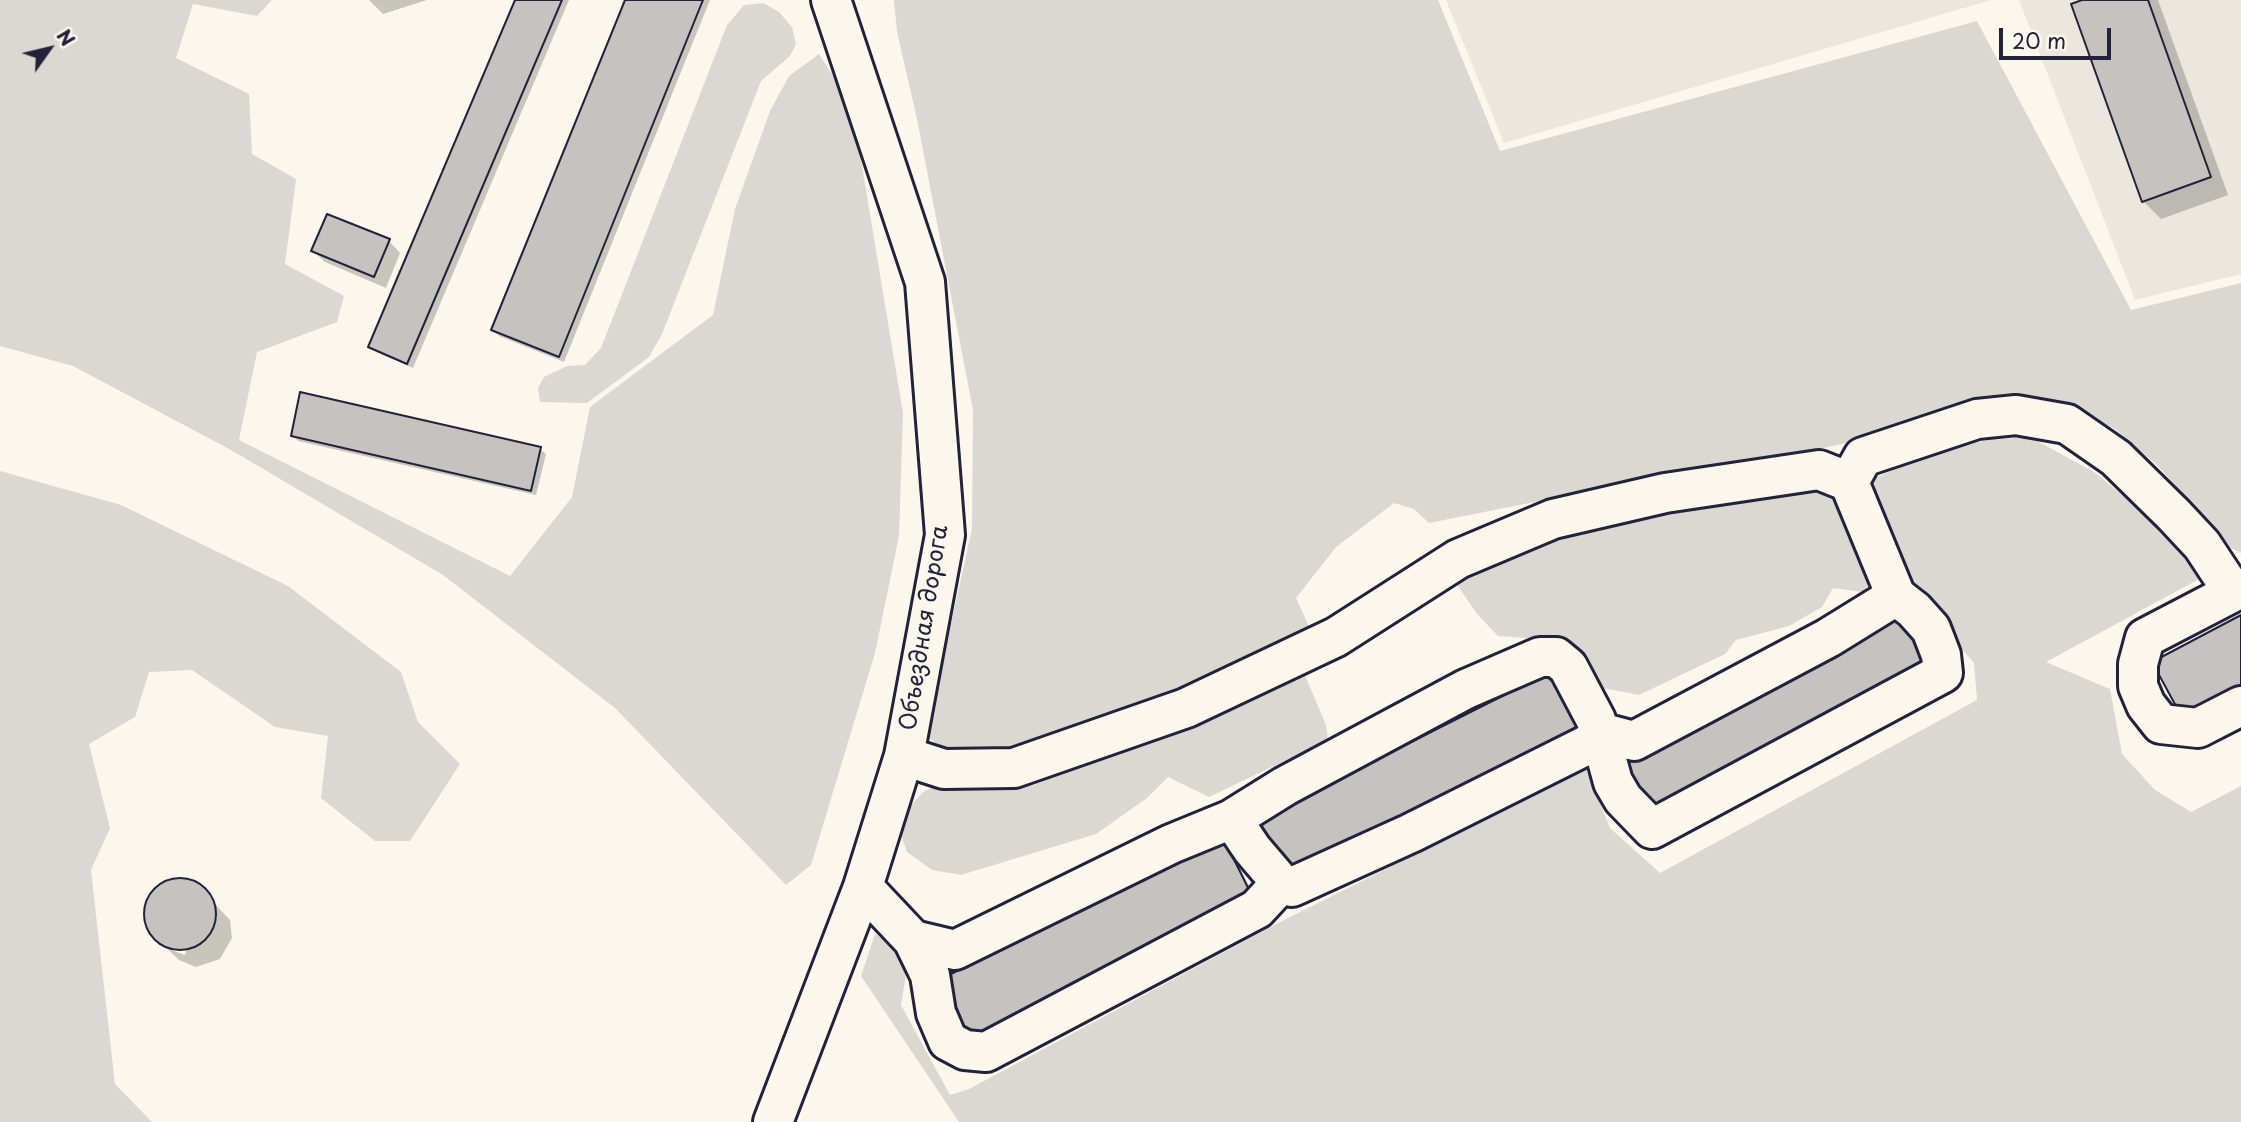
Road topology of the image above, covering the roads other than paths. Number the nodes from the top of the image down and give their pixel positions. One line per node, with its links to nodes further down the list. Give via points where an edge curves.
1 (831, 0): 7 (street, Объездная дорога, via 925,282 946,535)
2 (1849, 482): 3 (street, via 1863,457 1977,419 2016,415 2067,424 2116,458 2202,545); 4 (street); 7 (street, via 1819,470 1665,493 1553,519 1458,559 1336,636 1186,708 1014,768 944,769)
3 (2237, 590): 5 (street, via 2146,638 2138,664 2138,687 2161,724 2198,728)
4 (1896, 596): 6 (street, via 1828,638 1634,741); 6 (street, via 1931,629 1943,673 1652,829 1618,790)
5 (2241, 706)
6 (1600, 732): 8 (street, via 1568,667 1556,657 1540,657 1466,689 1348,751); 9 (street, via 1589,744 1411,833 1292,887)
7 (904, 756): 10 (street, Объездная дорога)
8 (1232, 819): 9 (street); 11 (street, via 955,950)
9 (1281, 883): 11 (street, via 1257,909 986,1052 965,1050 948,1041 936,1013 930,975)
10 (863, 887): 11 (street); 12 (street, Объездная дорога)
11 (913, 940)
12 (774, 1122)

